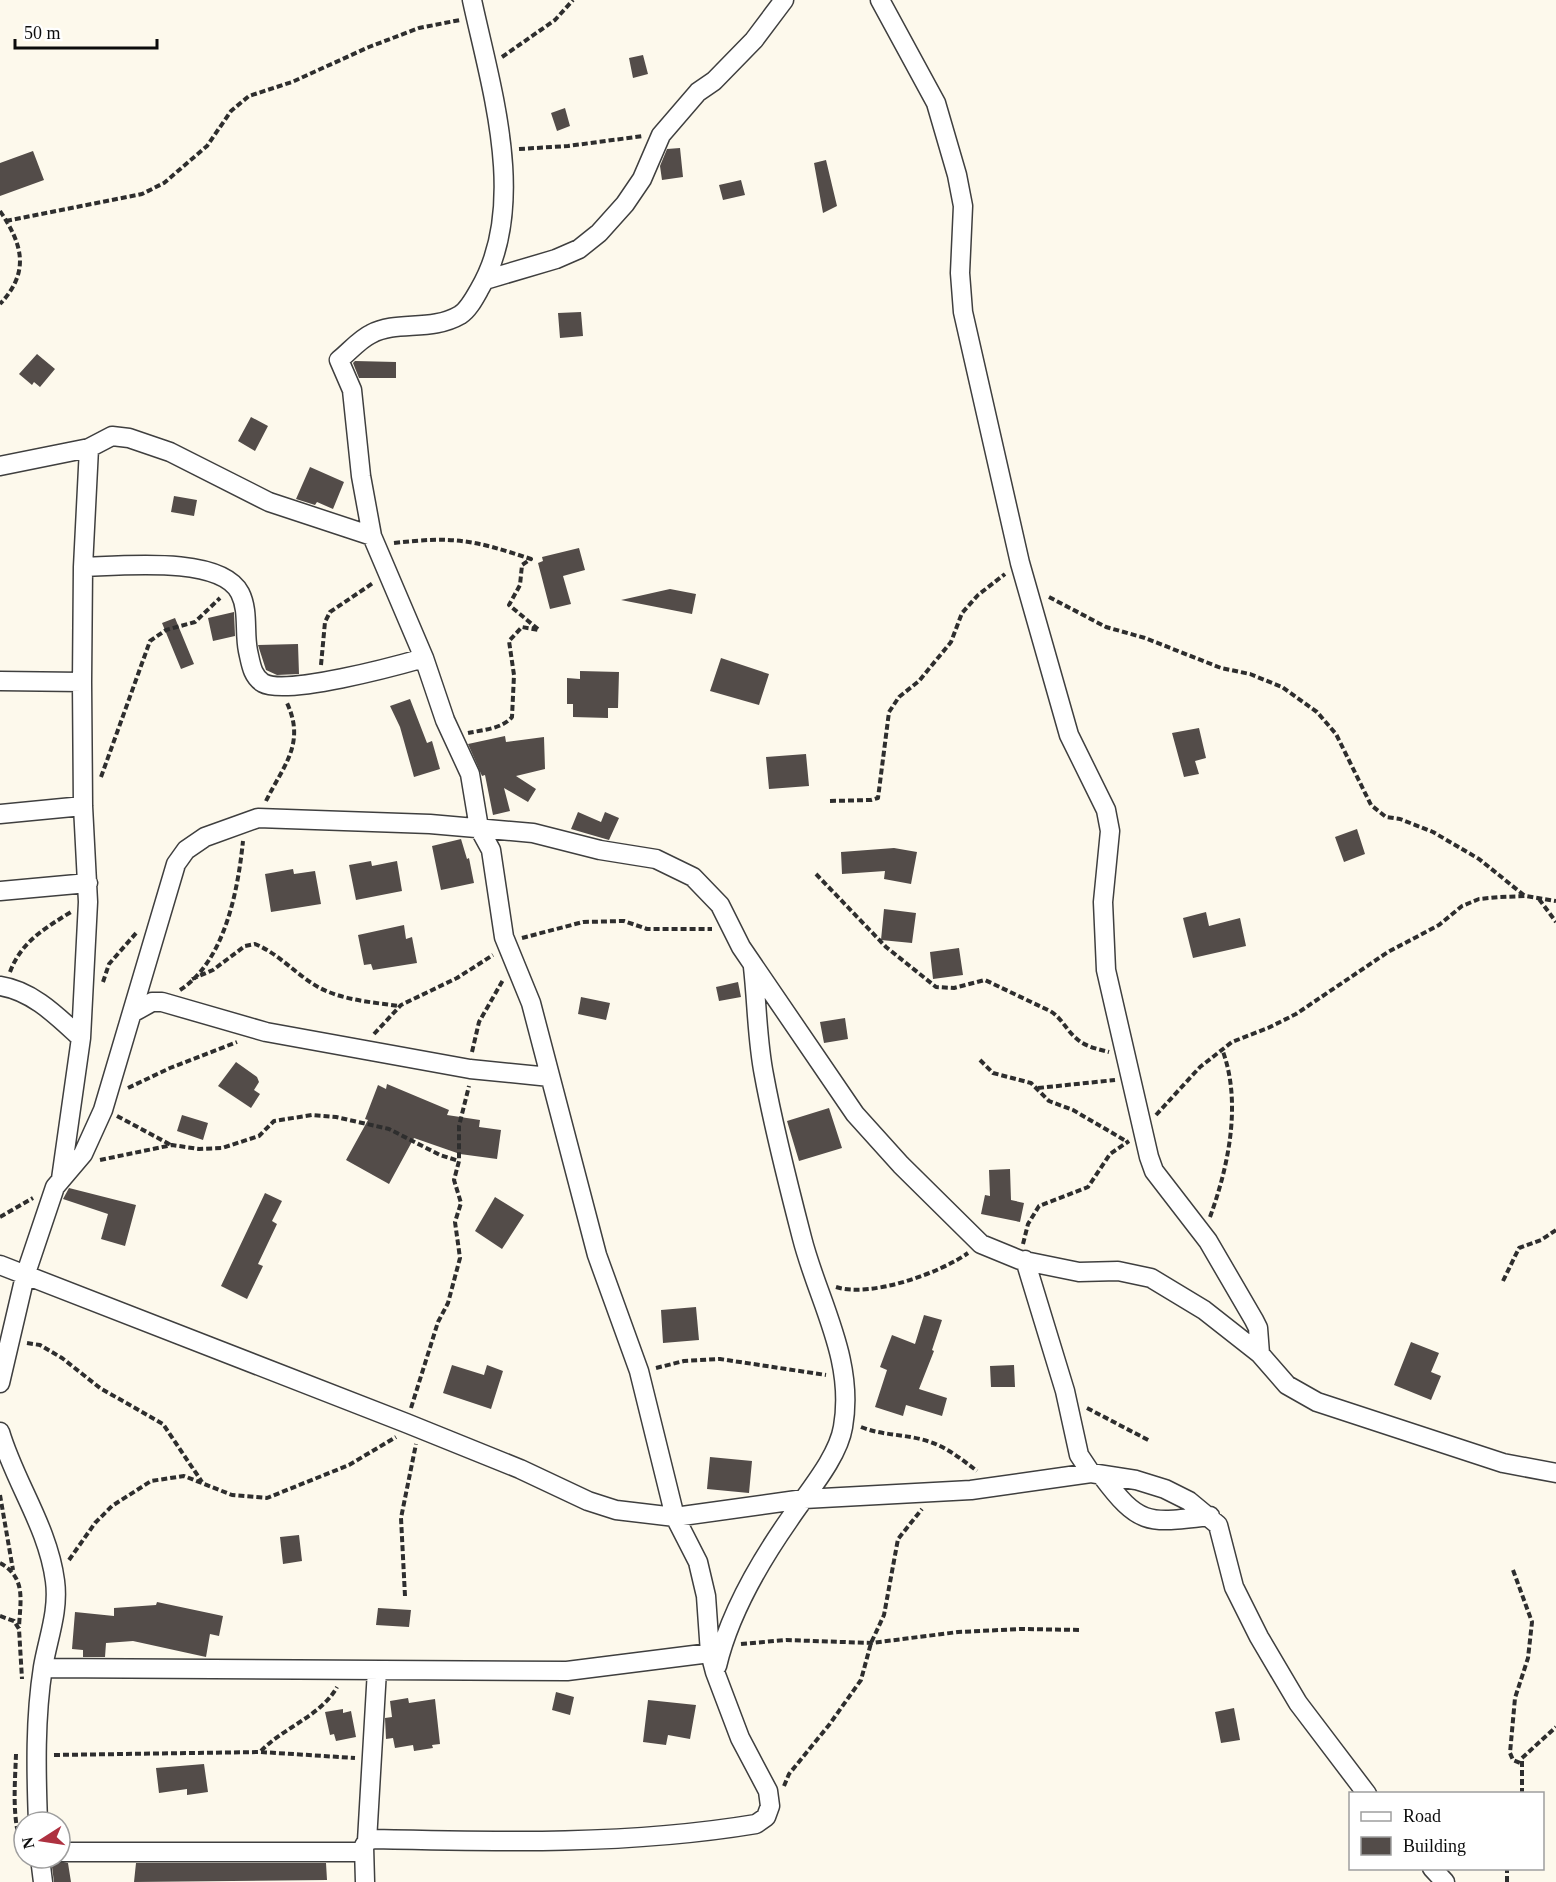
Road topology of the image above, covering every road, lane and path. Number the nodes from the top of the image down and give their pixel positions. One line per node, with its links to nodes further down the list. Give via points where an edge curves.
1 (573, 0): 5 (path, via 555,20)
2 (784, 0): 6 (street, via 754,40 698,92)
3 (880, 0): 15 (street, via 936,104 957,175 963,206 963,312)
4 (474, 9): 5 (street); 9 (path, via 369,46 292,82 249,96 231,111 207,146 164,183 142,194)
5 (487, 68): 7 (street)
6 (661, 135): 7 (path); 10 (street, via 642,179 599,233 579,249 556,259)
7 (503, 150): 10 (street, via 500,234)
8 (0, 211): 9 (path)
9 (6, 221): 11 (path, via 17,242 21,266 13,290)
10 (485, 280): 14 (street, via 463,314 428,326 371,333 339,360 352,390)
11 (0, 304)
12 (89, 448): 13 (street); 14 (street, via 112,436 129,438 170,452 269,502); 16 (street)
13 (0, 466)
14 (373, 541): 17 (street); 25 (path, via 465,539 531,559 522,564 520,585 509,605 539,630 522,627 509,642 514,675 512,717 508,723 491,729)
15 (1020, 563): 18 (street); 27 (path, via 978,595 962,613 951,642 920,681 898,697 889,712 878,798)
16 (83, 567): 19 (street, via 200,569); 22 (street)
17 (387, 575): 20 (street); 23 (path, via 330,612 325,622 321,667)
18 (1028, 586): 35 (path, via 1106,627 1282,687 1317,712 1336,734 1371,805 1386,817 1433,832 1479,859); 54 (street, via 1069,735 1099,793 1110,831 1103,902 1106,970)
19 (235, 587): 24 (street, via 245,609 247,646 256,678 265,685); 26 (path, via 195,622 166,630 150,641)
20 (424, 658): 23 (street, via 361,675); 25 (street)
21 (0, 681): 22 (street)
22 (82, 682): 28 (street)
23 (313, 682): 24 (street)
24 (280, 687): 30 (path, via 294,725 293,749 288,764)
25 (453, 736): 31 (street, via 470,774)
26 (99, 784)
27 (830, 801)
28 (83, 806): 29 (street); 33 (street)
29 (0, 814)
30 (252, 820): 31 (street); 44 (path, via 224,928 216,948); 49 (street, via 205,837 186,850 176,864)
31 (479, 828): 42 (street, via 491,850); 43 (street, via 533,833 656,860 693,877 720,905)
32 (816, 874): 54 (path, via 886,947 936,987 954,988 985,980 1059,1016 1078,1040)
33 (88, 882): 34 (street); 37 (street)
34 (0, 891)
35 (1526, 896): 36 (path); 53 (path, via 1479,899 1462,906 1439,925 1388,952 1296,1014)
36 (1539, 899): 38 (path); 39 (path)
37 (88, 902): 46 (path, via 27,942); 51 (street)
38 (1556, 902)
39 (1556, 922)
40 (140, 928): 45 (path, via 109,964)
41 (715, 929): 42 (path, via 647,929 624,921 583,922)
42 (506, 945): 48 (path, via 457,978); 56 (path, via 503,982 479,1022); 57 (street, via 531,1003)
43 (753, 965): 70 (street, via 855,1114); 73 (street, via 764,1073 803,1241)
44 (192, 979): 47 (path); 48 (path, via 213,970 244,946 255,944 314,985 353,999)
45 (103, 984)
46 (2, 986): 51 (street, via 24,993)
47 (162, 1002): 49 (street, via 152,1002); 50 (street)
48 (399, 1006): 52 (path)
49 (134, 1012): 60 (street)
50 (266, 1032): 52 (street); 60 (path, via 139,1083 117,1095)
51 (81, 1038): 66 (street)
52 (361, 1048): 56 (street)
53 (1222, 1049): 61 (path, via 1200,1067); 69 (path, via 1231,1072 1231,1119)
54 (1127, 1056): 58 (street)
55 (980, 1060): 59 (path, via 993,1073)
56 (470, 1069): 57 (street); 65 (path, via 471,1083 459,1126)
57 (550, 1077): 78 (street, via 597,1255)
58 (1131, 1078): 59 (path); 61 (street)
59 (1038, 1088): 62 (path, via 1049,1101 1073,1110)
60 (103, 1110): 63 (path); 66 (street, via 83,1154)
61 (1142, 1130): 64 (street)
62 (1127, 1142): 64 (path); 71 (path, via 1110,1154 1088,1187 1039,1206 1028,1224)
63 (172, 1145): 65 (path, via 222,1148 259,1136 274,1121 312,1115 389,1129); 66 (path, via 104,1159)
64 (1149, 1157): 69 (street, via 1154,1171)
65 (459, 1161): 83 (path, via 454,1180 461,1203 455,1222 460,1258 448,1303 438,1322)
66 (62, 1178): 67 (path); 74 (street)
67 (0, 1217)
68 (1556, 1230): 75 (path, via 1519,1248)
69 (1208, 1241): 77 (street, via 1258,1328)
70 (981, 1244): 71 (street); 73 (path, via 921,1277 869,1288 838,1289)
71 (1022, 1260): 77 (street, via 1079,1272 1118,1271 1151,1278 1204,1310); 81 (street)
72 (0, 1265): 74 (street)
73 (814, 1272): 79 (street, via 836,1335)
74 (25, 1275): 76 (street); 83 (street)
75 (1503, 1281)
76 (12, 1340): 80 (street); 88 (path, via 55,1354 100,1388 163,1424)
77 (1260, 1354): 86 (street, via 1287,1385 1317,1402 1503,1463)
78 (639, 1371): 79 (path, via 684,1361 720,1359 832,1376); 94 (street)
79 (842, 1373): 82 (street)
80 (0, 1383)
81 (1065, 1391): 85 (path, via 1100,1416); 87 (street, via 1079,1455)
82 (843, 1420): 89 (path, via 879,1434 922,1439 948,1449); 92 (street, via 829,1459)
83 (413, 1426): 88 (path, via 350,1465 267,1498 232,1495); 94 (street, via 588,1501 616,1510); 99 (path, via 401,1518)
84 (0, 1432): 98 (street, via 48,1544)
85 (1150, 1440)
86 (1556, 1473)
87 (1096, 1474): 89 (street); 93 (street, via 1165,1489); 93 (street, via 1124,1505 1143,1518 1172,1521)
88 (203, 1483): 98 (path, via 184,1476 151,1482 133,1491 95,1523)
89 (997, 1486): 90 (street)
90 (933, 1492): 92 (street); 102 (path, via 898,1539 884,1615)
91 (0, 1495): 96 (path)
92 (804, 1499): 94 (street); 103 (street, via 759,1567)
93 (1210, 1516): 112 (street, via 1221,1534 1234,1587 1259,1637 1298,1703)
94 (675, 1517): 103 (street, via 698,1562)
95 (0, 1563): 96 (path)
96 (13, 1570): 100 (path, via 18,1579)
97 (1513, 1570): 111 (path, via 1532,1622 1528,1658 1515,1698 1510,1754)
98 (55, 1581): 104 (street, via 56,1603)
99 (405, 1596)
100 (20, 1629)
101 (1082, 1630): 102 (path, via 958,1632)
102 (871, 1643): 103 (path, via 786,1640); 114 (path, via 857,1685 789,1774)
103 (716, 1649): 106 (street, via 567,1671); 114 (street, via 715,1672 740,1738 768,1791)
104 (43, 1668): 105 (street); 109 (street)
105 (346, 1668): 106 (street); 108 (path, via 330,1700 273,1738)
106 (376, 1670): 110 (street)
107 (1556, 1727): 111 (path)
108 (261, 1752): 109 (path); 110 (path)
109 (35, 1755): 115 (street)
110 (371, 1759): 116 (street)
111 (1520, 1763): 113 (path)
112 (1365, 1792)
113 (1522, 1792)
114 (770, 1806): 116 (street, via 766,1817 756,1824 686,1832 552,1842)
115 (37, 1810)
116 (366, 1846): 117 (street); 119 (street)
117 (72, 1852)
118 (1433, 1870): 120 (street)
119 (365, 1882)
120 (1445, 1882)

